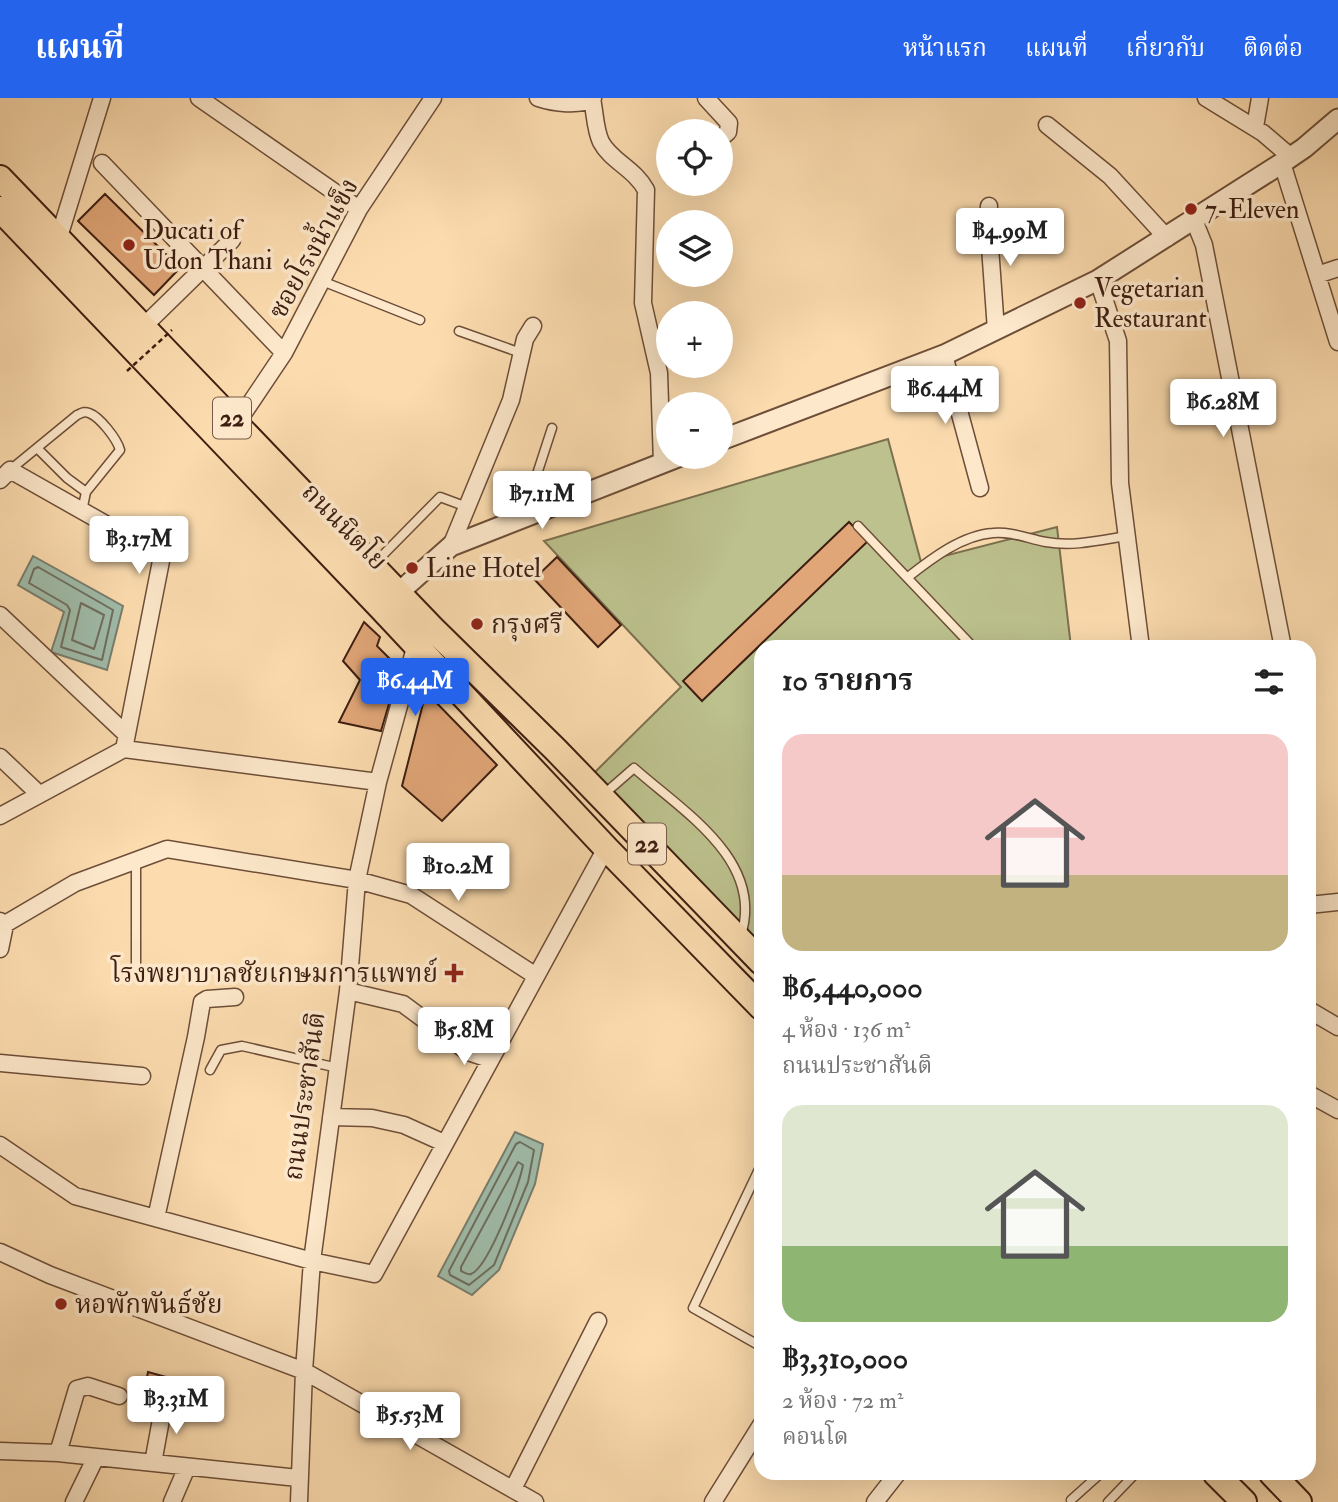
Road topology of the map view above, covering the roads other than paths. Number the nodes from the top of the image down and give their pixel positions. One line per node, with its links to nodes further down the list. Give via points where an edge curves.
1 (102, 98): 22 (street)
2 (199, 98): 18 (street)
3 (433, 98): 18 (street, ซอยโรงน้ำแข็ง)
4 (538, 98): 5 (street, via 551,102 588,102)
5 (593, 98): 37 (street, via 601,142 639,177 646,190 643,303 659,373)
6 (706, 98): 9 (street)
7 (1206, 98): 12 (street)
8 (1260, 98): 12 (street)
9 (725, 119)
10 (1338, 119): 13 (street)
11 (1047, 125): 20 (street, via 1110,176)
12 (1255, 127): 13 (street)
13 (1286, 160): 19 (street); 25 (street)
14 (102, 163): 23 (street)
15 (0, 177): 22 (main road, ถนนนิตโย)
16 (989, 206): 31 (street)
17 (0, 209): 22 (main road, ถนนนิตโย)
18 (359, 209): 27 (street, ซอยโรงน้ำแข็ง)
19 (1194, 220): 20 (street); 59 (street, via 1204,245)
20 (1167, 238): 26 (street)
21 (232, 240): 23 (street)
22 (58, 246): 29 (main road, ถนนนิตโย / 22); 54 (main road, ถนนนิตโย / 22)
23 (202, 268): 29 (street); 34 (street)
24 (1338, 268): 25 (street)
25 (1317, 275): 33 (street)
26 (1098, 280): 31 (street); 50 (street, via 1118,341 1120,482)
27 (322, 281): 28 (lane); 34 (street, ซอยโรงน้ำแข็ง)
28 (420, 320)
29 (144, 326): 38 (main road, ถนนนิตโย / 22)
30 (533, 326): 35 (street)
31 (996, 330): 36 (street)
32 (459, 331): 35 (lane)
33 (1338, 342)
34 (284, 353): 38 (street, ซอยโรงน้ำแข็ง)
35 (522, 353): 46 (street, via 511,400)
36 (944, 355): 40 (street); 44 (street)
37 (658, 392)
38 (236, 423): 52 (main road, ถนนนิตโย / 22)
39 (552, 428): 48 (lane)
40 (733, 435)
41 (38, 449): 43 (lane); 45 (lane); 45 (lane, via 78,415 84,412 97,419 120,450)
42 (656, 465): 48 (street)
43 (5, 475): 47 (street)
44 (981, 488)
45 (86, 492): 47 (lane)
46 (467, 507): 51 (street); 52 (lane, via 440,497)
47 (82, 511): 60 (street, via 162,556)
48 (524, 517): 51 (street)
49 (858, 526): 53 (lane)
50 (1127, 536): 53 (lane, via 1049,543 993,533 947,550); 58 (street)
51 (452, 546): 54 (street)
52 (373, 565): 54 (main road, ถนนนิตโย / 22)
53 (908, 578): 57 (lane)
54 (391, 600): 56 (main road, ถนนนิตโย / 22)
55 (0, 615): 60 (street)
56 (424, 636): 62 (street, ถนนประชาสันติ); 64 (main road, ถนนนิตโย / 22); 66 (main road, ถนนนิตโย / 22)
57 (966, 640)
58 (1140, 640)
59 (1281, 640)
60 (125, 742): 62 (street); 63 (street)
61 (0, 757): 63 (street)
62 (378, 782): 68 (street, ถนนประชาสันติ)
63 (40, 794): 65 (street)
64 (601, 797): 69 (main road, ถนนนิตโย / 22); 74 (lane, via 634,768 689,812 731,859 745,900 746,920)
65 (0, 816)
66 (606, 848): 72 (main road, ถนนนิตโย / 22); 78 (street)
67 (136, 861): 68 (street, via 167,849); 73 (street, via 75,883); 77 (lane)
68 (357, 880): 78 (street, via 411,895); 79 (street, ถนนประชาสันติ)
69 (692, 892): 72 (main road); 74 (main road, ถนนนิตโย / 22)
70 (1338, 902): 71 (street)
71 (1316, 904)
72 (671, 914): 81 (main road, ถนนนิตโย / 22)
73 (2, 924): 75 (street)
74 (740, 939): 76 (main road, ถนนนิตโย / 22)
75 (0, 949)
76 (754, 954)
77 (136, 966)
78 (536, 976): 84 (street)
79 (348, 991): 84 (street, via 403,1004 468,1052); 86 (street, ถนนประชาสันติ)
80 (235, 997): 95 (street, via 202,1002)
81 (754, 1000)
82 (1316, 1014): 83 (street)
83 (1338, 1027)
84 (489, 1059): 92 (street)
85 (0, 1063): 88 (street)
86 (338, 1068): 87 (lane, via 242,1046 221,1050); 91 (street, ถนนประชาสันติ)
87 (210, 1070)
88 (142, 1076)
89 (1316, 1098): 90 (street)
90 (1338, 1110)
91 (331, 1117): 92 (street, via 404,1125); 97 (street, ถนนประชาสันติ)
92 (444, 1143): 97 (street, via 374,1274)
93 (0, 1145): 95 (street, via 75,1196)
94 (754, 1180): 99 (lane, via 693,1308)
95 (156, 1218): 97 (street)
96 (0, 1252): 100 (street)
97 (312, 1261): 100 (street, ถนนประชาสันติ)
98 (598, 1321): 115 (street)
99 (754, 1343)
100 (304, 1371): 109 (street, ถนนประชาสันติ); 115 (street)
101 (118, 1396): 105 (street, via 88,1387 77,1389)
102 (163, 1403): 107 (street)
103 (754, 1436): 122 (street)
104 (0, 1451): 105 (street)
105 (58, 1453): 106 (street)
106 (96, 1457): 107 (street); 118 (street)
107 (153, 1463): 108 (street)
108 (187, 1467): 109 (street); 119 (street)
109 (298, 1478): 120 (street, ถนนประชาสันติ)
110 (892, 1480): 123 (street)
111 (1093, 1480): 116 (lane)
112 (1129, 1480): 124 (lane)
113 (1221, 1480): 117 (main road)
114 (1278, 1480): 125 (main road)
115 (513, 1489): 121 (street)
116 (1071, 1500)
117 (1238, 1500)
118 (74, 1502)
119 (172, 1502)
120 (299, 1502)
121 (535, 1502)
122 (713, 1502)
123 (875, 1502)
124 (1108, 1502)
125 (1299, 1502)

